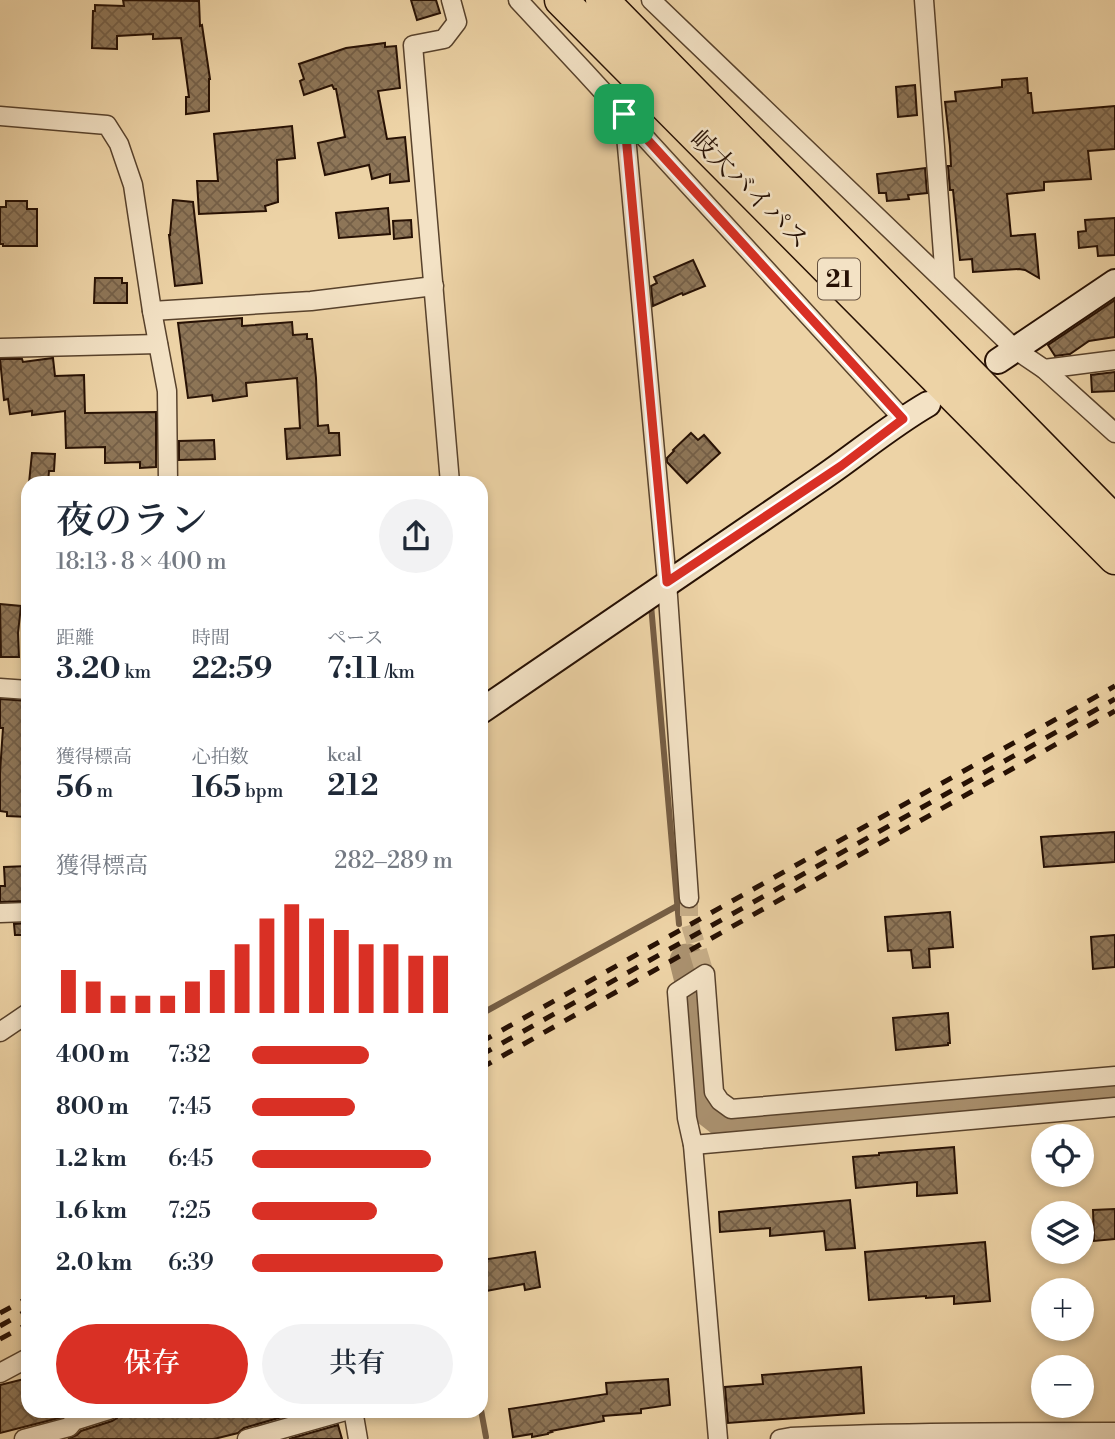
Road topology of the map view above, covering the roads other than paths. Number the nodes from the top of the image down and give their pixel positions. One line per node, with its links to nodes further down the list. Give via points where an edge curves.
1 (451, 0): 11 (street, via 457,22 443,39 413,44)
2 (518, 0): 7 (street)
3 (562, 0): 20 (highway, 岐大バイパス / 21)
4 (602, 0): 15 (highway, 岐大バイパス / 21)
5 (651, 0): 9 (street)
6 (924, 0): 9 (street)
7 (624, 114): 21 (street); 29 (street)
8 (0, 116): 12 (street, via 107,125 133,185)
9 (945, 281): 16 (street)
10 (1115, 282): 16 (street)
11 (434, 286): 12 (street); 24 (street)
12 (152, 312): 13 (street)
13 (158, 344): 14 (street); 23 (street, via 167,391)
14 (0, 348)
15 (946, 348): 25 (highway, 21, via 984,373); 26 (highway, 岐大バイパス / 21)
16 (1007, 356): 18 (street)
17 (1115, 360): 18 (street)
18 (1044, 369): 22 (street)
19 (928, 404): 21 (street)
20 (977, 418): 27 (highway, 岐大バイパス / 21); 28 (highway, 21, via 978,435)
21 (903, 419): 29 (street)
22 (1115, 433)
23 (168, 476)
24 (449, 476)
25 (1115, 498)
26 (1115, 522)
27 (1115, 558)
28 (1115, 577)
29 (667, 582): 32 (street); 33 (street)
30 (0, 688): 31 (street)
31 (21, 690)
32 (488, 706)
33 (689, 898)
34 (21, 912): 35 (street)
35 (0, 913)
36 (21, 1018): 37 (street)
37 (0, 1032)
38 (1115, 1076): 40 (street, via 731,1109 714,1092 705,974 677,992)
39 (1115, 1107): 40 (street)
40 (693, 1145): 50 (street)
41 (21, 1362): 42 (street)
42 (0, 1374)
43 (84, 1418): 47 (street, via 69,1427)
44 (322, 1418): 48 (street)
45 (353, 1418): 49 (street)
46 (1115, 1432): 51 (street, via 877,1433)
47 (24, 1439)
48 (247, 1439)
49 (358, 1439)
50 (718, 1439)
51 (780, 1439)

